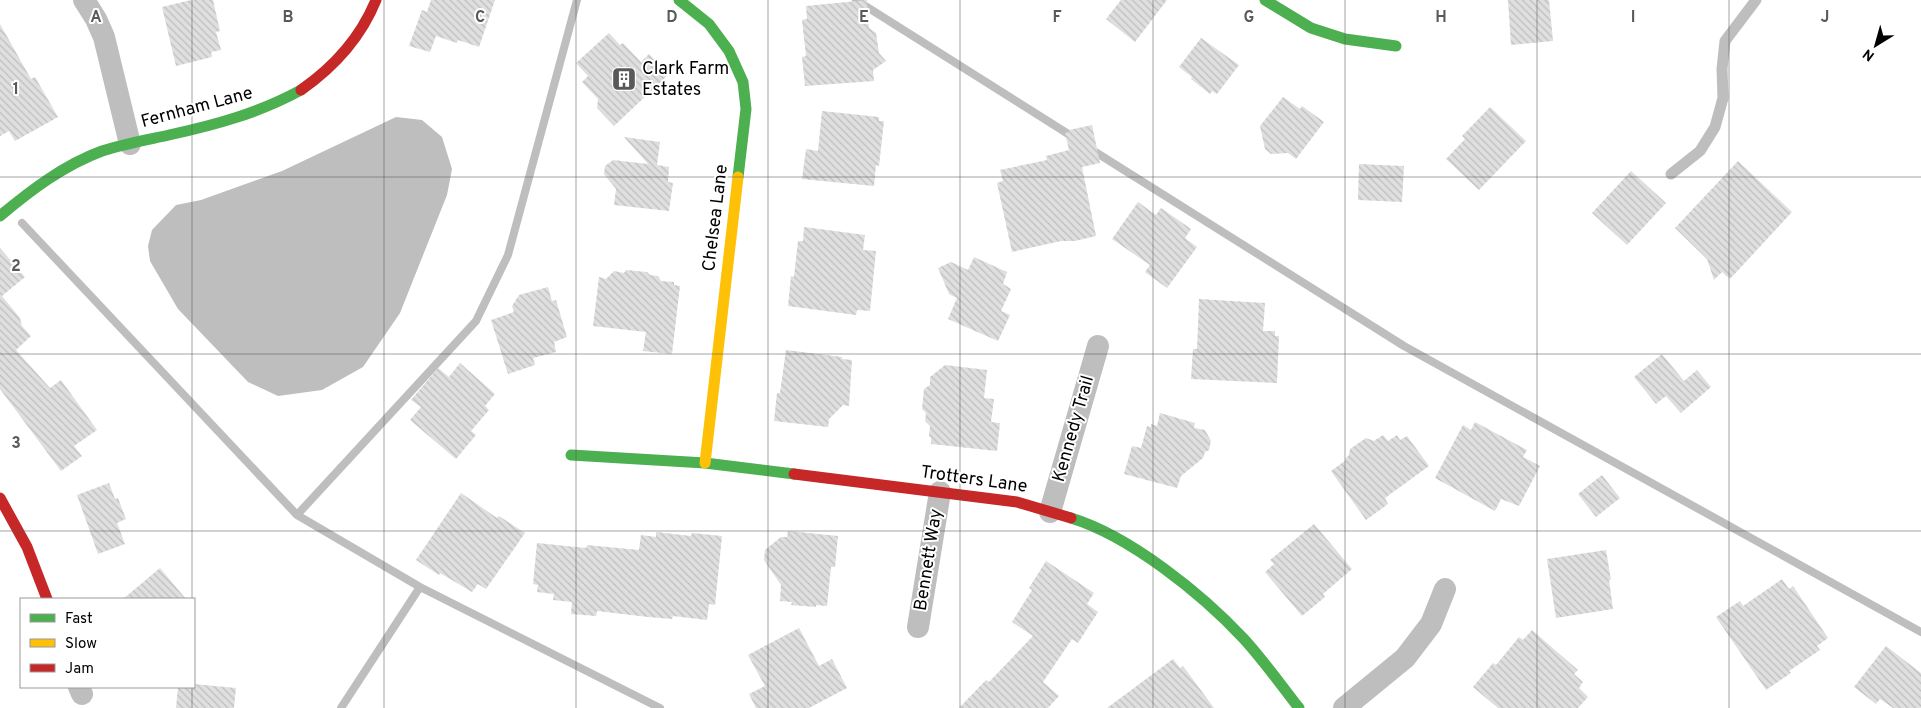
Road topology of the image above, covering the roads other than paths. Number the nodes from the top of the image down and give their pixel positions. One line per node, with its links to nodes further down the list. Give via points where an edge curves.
1 (84, 0): 7 (street, via 104,37)
2 (376, 0): 7 (street, Fernham Lane, via 356,38 333,66 287,99 230,121)
3 (679, 0): 12 (street, Chelsea Lane, via 709,24 729,51 743,82 746,109)
4 (1265, 0): 6 (street, via 1311,28 1345,39)
5 (1756, 0): 8 (lane, via 1725,41 1723,98 1715,127 1700,151)
6 (1396, 46)
7 (130, 144): 9 (street, Fernham Lane, via 96,153 48,179)
8 (1671, 174)
9 (0, 216)
10 (1098, 346): 15 (street, Kennedy Trail)
11 (571, 455): 12 (street, Trotters Lane)
12 (705, 463): 13 (street, Trotters Lane)
13 (940, 492): 15 (street, Trotters Lane, via 1017,502); 18 (street, Bennett Way)
14 (0, 498): 17 (street, via 17,524)
15 (1050, 512): 19 (street, Trotters Lane, via 1116,537 1202,598 1245,640)
16 (1445, 589): 20 (street, via 1431,624 1405,658)
17 (47, 598)
18 (918, 627)
19 (1299, 708)
20 (1344, 708)

